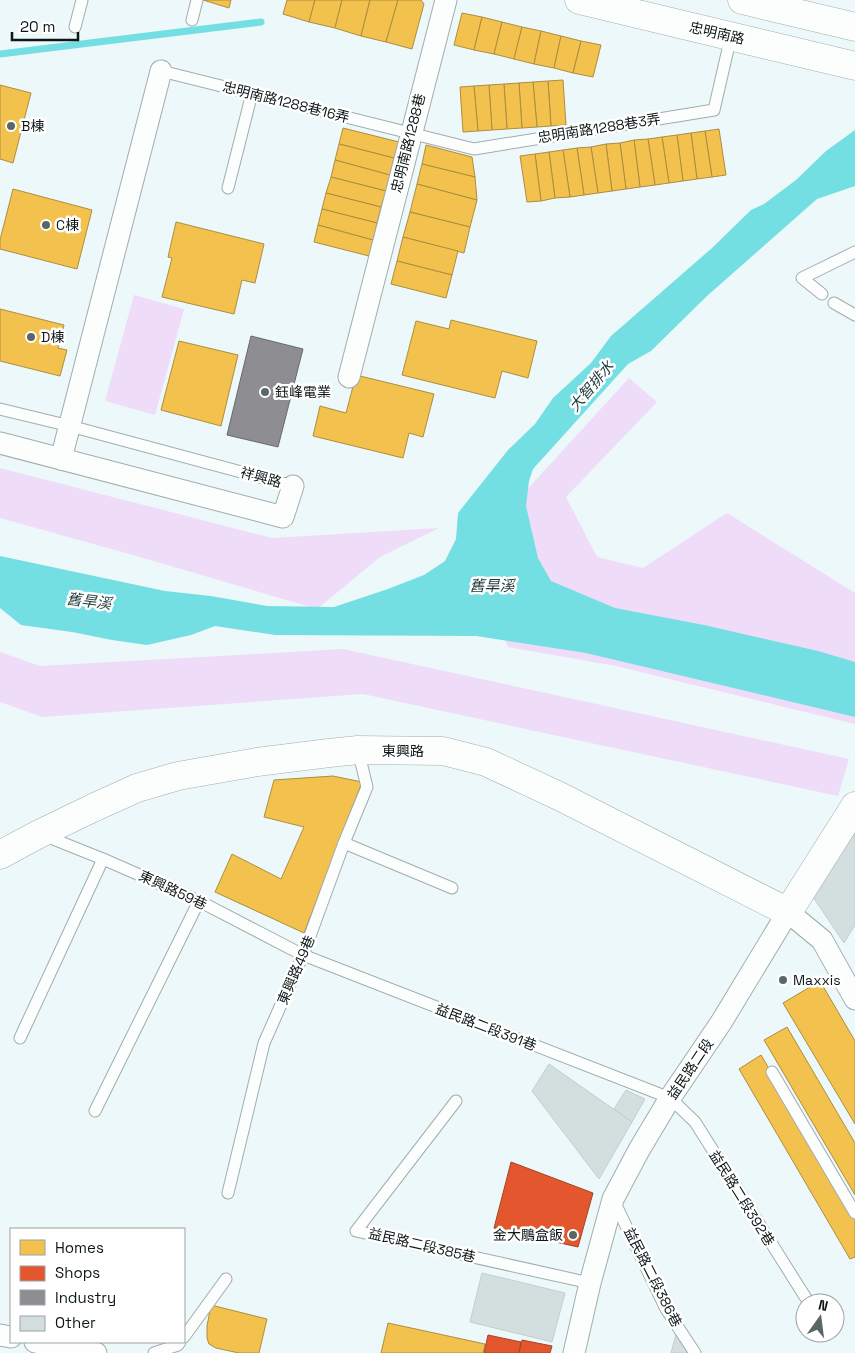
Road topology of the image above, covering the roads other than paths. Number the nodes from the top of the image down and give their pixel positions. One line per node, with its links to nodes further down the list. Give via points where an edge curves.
1 (82, 0): 7 (lane)
2 (197, 0): 6 (lane)
3 (446, 0): 13 (street, 忠明南路1288巷)
4 (579, 0): 9 (street, 忠明南路)
5 (742, 0): 8 (street)
6 (192, 20)
7 (75, 27)
8 (855, 28)
9 (731, 36): 10 (street, 忠明南路); 13 (lane, 忠明南路1288巷3弄, via 714,110 474,149)
10 (855, 66)
11 (161, 70): 12 (lane, 忠明南路1288巷16弄); 21 (street)
12 (252, 93): 13 (lane, 忠明南路1288巷16弄); 14 (lane)
13 (410, 134): 19 (street, 忠明南路1288巷)
14 (228, 188)
15 (855, 252): 16 (lane, via 802,278)
16 (822, 294)
17 (834, 302): 18 (lane)
18 (855, 315)
19 (349, 377)
20 (0, 409): 21 (lane, 祥興路)
21 (70, 426): 23 (street); 24 (lane, 祥興路)
22 (0, 443): 23 (street, 祥興路)
23 (61, 459): 24 (street, 祥興路, via 283,517)
24 (294, 486)
25 (358, 750): 27 (street, 東興路, via 257,762 178,776 137,788); 28 (lane, 東興路49巷, via 367,787); 33 (street, 東興路, via 444,751 486,762)
26 (855, 806): 33 (street, 益民路二段)
27 (39, 834): 29 (street, 東興路); 30 (lane, 東興路59巷)
28 (344, 843): 31 (lane); 34 (lane, 東興路49巷)
29 (0, 855)
30 (103, 858): 32 (lane, 東興路59巷); 36 (lane)
31 (452, 888)
32 (199, 901): 34 (lane, 東興路59巷); 40 (lane)
33 (788, 912): 35 (street, via 822,940); 38 (street, 益民路二段, via 722,1021)
34 (303, 956): 38 (lane, 益民路二段391巷); 41 (lane, 東興路49巷, via 264,1043)
35 (855, 998)
36 (20, 1038)
37 (772, 1072): 43 (lane)
38 (670, 1098): 42 (street, 益民路二段); 46 (lane, 益民路二段392巷, via 695,1122)
39 (456, 1101): 45 (lane, 益民路二段385巷, via 356,1231)
40 (95, 1111)
41 (228, 1193)
42 (613, 1199): 45 (street, 益民路二段); 53 (lane, 益民路二段386巷, via 666,1309)
43 (855, 1213)
44 (226, 1279): 47 (lane)
45 (590, 1283): 52 (street, 益民路二段)
46 (803, 1293)
47 (185, 1336)
48 (41, 1343): 50 (street)
49 (179, 1343): 51 (lane)
50 (96, 1353)
51 (154, 1353)
52 (574, 1353)
53 (695, 1353)

